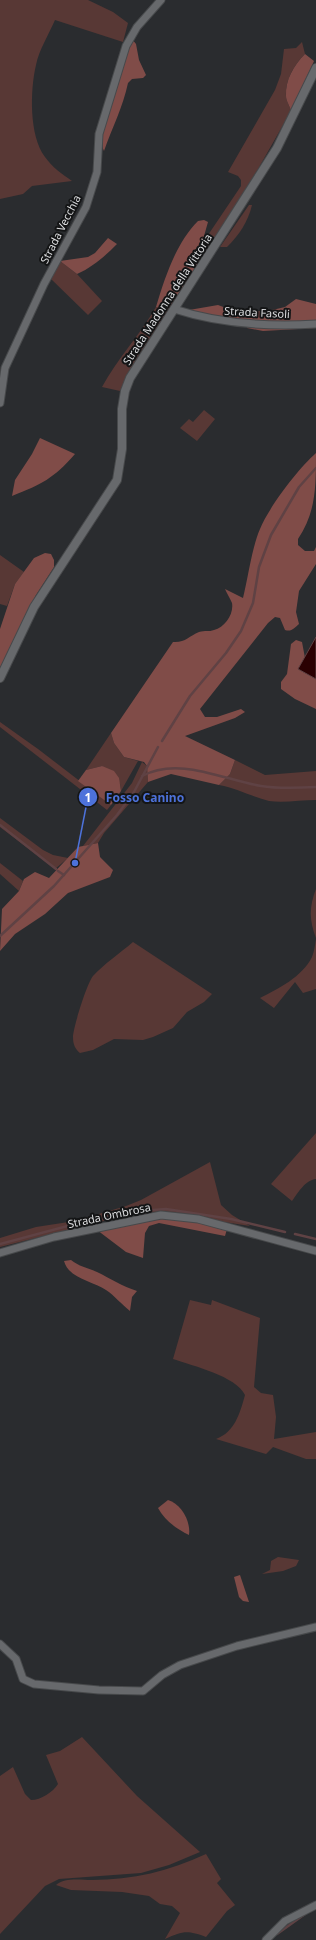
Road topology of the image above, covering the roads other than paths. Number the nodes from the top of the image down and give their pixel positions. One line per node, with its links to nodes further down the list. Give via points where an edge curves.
1 (161, 0): 5 (street, Strada Vecchia, via 137,27 126,46 99,134 97,172 86,208 44,284 5,368)
2 (316, 68): 3 (street, Strada Madonna della Vittoria, via 280,143)
3 (174, 309): 4 (street, Strada Fasoli, via 238,324); 6 (street, Strada Madonna della Vittoria, via 141,358 125,391 122,408 122,449 117,480 37,602)
4 (316, 324)
5 (0, 403)
6 (0, 678)
7 (316, 1250): 8 (street, Strada Ombrosa, via 198,1219 160,1215 54,1237)
8 (0, 1253)
9 (316, 1627): 10 (street, via 237,1646 180,1665 162,1675 143,1691 34,1684 23,1679 16,1659)
10 (0, 1644)
11 (316, 1905): 12 (street, via 285,1921)
12 (266, 1940)

